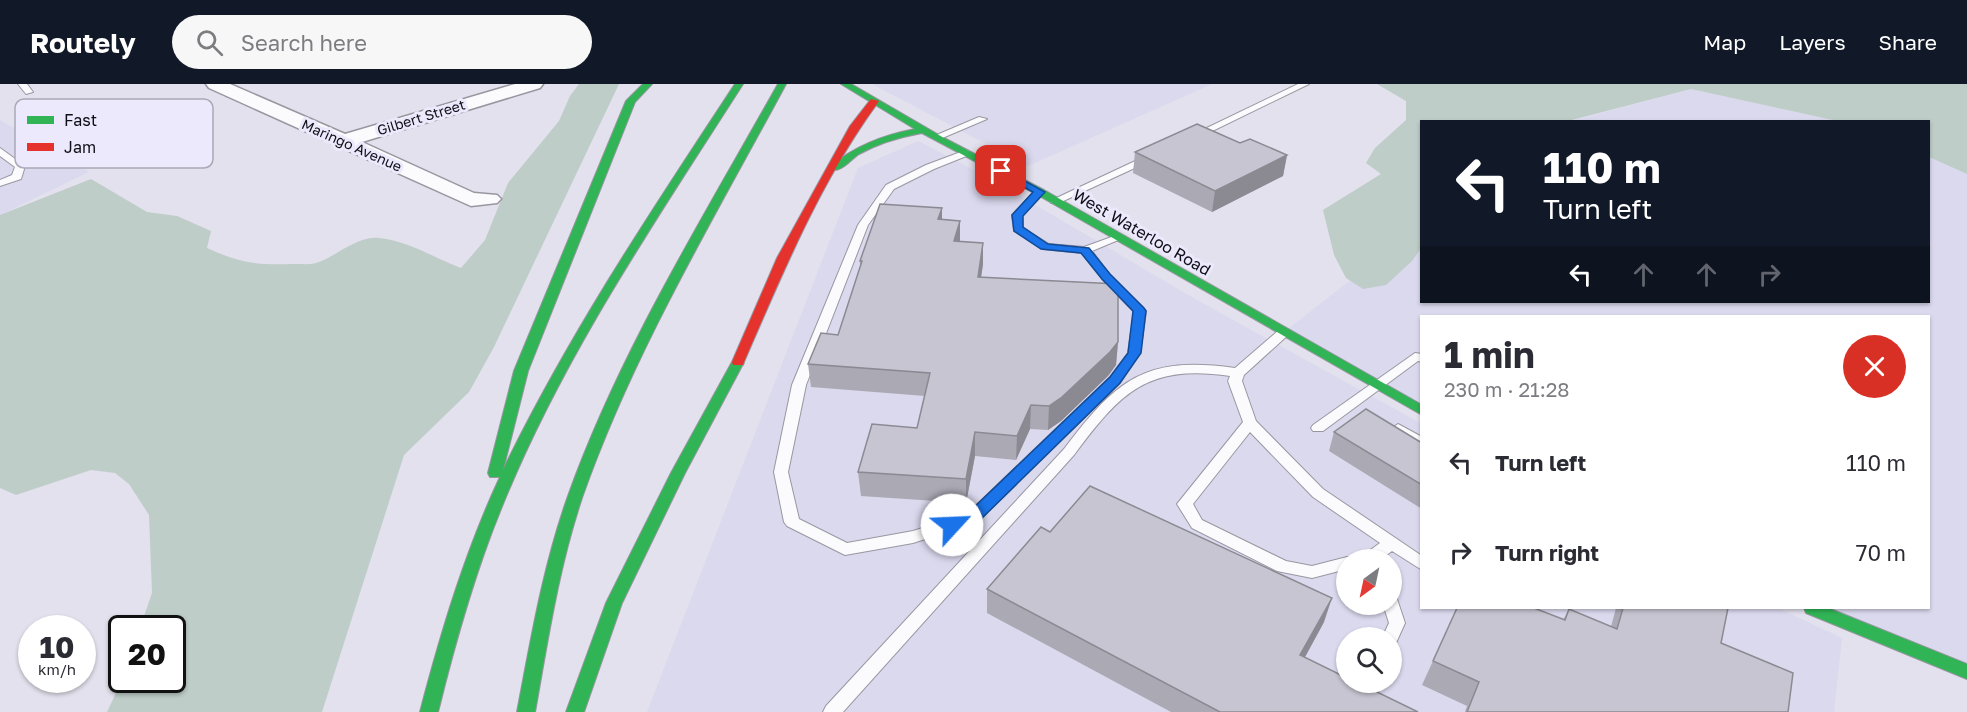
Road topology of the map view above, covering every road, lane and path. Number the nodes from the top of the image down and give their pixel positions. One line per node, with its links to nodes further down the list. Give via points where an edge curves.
1 (22, 84): 10 (lane)
2 (215, 84): 17 (street, Maringo Avenue)
3 (534, 84): 17 (street, Gilbert Street)
4 (637, 84): 12 (main road)
5 (648, 84): 12 (main road)
6 (739, 84): 39 (main road, via 581,334 506,480)
7 (845, 84): 11 (main road, West Waterloo Road)
8 (1305, 84): 16 (lane)
9 (781, 86): 49 (main road, via 636,353 580,485 550,584)
10 (29, 92)
11 (874, 100): 14 (main road, West Waterloo Road); 23 (main road)
12 (631, 101): 39 (main road, via 521,371 498,453)
13 (982, 119): 15 (lane)
14 (924, 130): 15 (main road, West Waterloo Road); 23 (main road, via 866,145 850,153)
15 (937, 137): 19 (main road, West Waterloo Road)
16 (1186, 140)
17 (343, 141): 26 (street, Maringo Avenue, via 471,200)
18 (0, 152): 21 (lane)
19 (966, 153): 25 (main road, West Waterloo Road); 29 (lane, via 890,187 863,225 799,385 781,472 792,522 845,549 913,537 972,518 1115,380 1134,353 1140,311)
20 (1155, 154): 27 (lane)
21 (15, 162)
22 (20, 168): 24 (lane, via 17,177)
23 (830, 173): 50 (main road, via 783,258 732,375 614,603)
24 (0, 183)
25 (1040, 192): 27 (main road, West Waterloo Road); 29 (lane, via 1017,215 1018,229 1046,247)
26 (490, 199)
27 (1055, 201): 28 (main road, West Waterloo Road)
28 (1117, 238): 29 (lane); 30 (main road, West Waterloo Road)
29 (1085, 250)
30 (1283, 333): 32 (lane); 33 (main road, West Waterloo Road)
31 (1420, 358): 33 (lane, via 1414,357)
32 (1238, 373): 36 (lane, via 1235,381); 51 (lane, via 1185,369 1145,377 1126,388)
33 (1376, 385): 34 (main road, West Waterloo Road); 37 (lane, via 1356,406)
34 (1420, 410)
35 (1382, 420): 38 (lane)
36 (1250, 423): 40 (lane, via 1318,493); 43 (lane, via 1185,504 1197,524 1284,567 1312,572)
37 (1318, 428)
38 (1420, 441)
39 (486, 532): 48 (main road)
40 (1392, 543): 41 (lane); 42 (lane)
41 (1385, 549)
42 (1420, 563)
43 (1336, 566)
44 (1814, 609): 45 (main road)
45 (1967, 672)
46 (1367, 693): 47 (lane)
47 (1361, 707)
48 (429, 712)
49 (525, 712)
50 (575, 712)
51 (832, 712)

